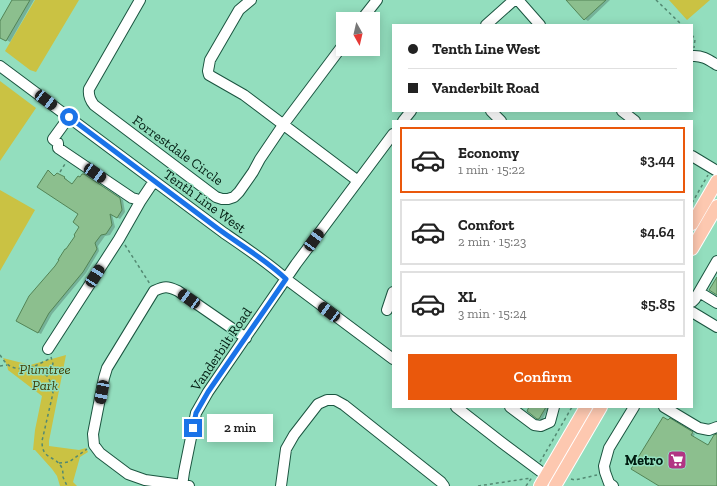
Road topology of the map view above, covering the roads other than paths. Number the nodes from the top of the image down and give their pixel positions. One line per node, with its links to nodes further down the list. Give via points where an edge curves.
1 (140, 0): 18 (street, Forrestdale Circle, via 89,89 89,97 94,106 222,199 234,197 239,192)
2 (251, 0): 18 (street, via 239,10 210,60 209,75 244,96)
3 (377, 0): 6 (street)
4 (514, 0): 7 (street)
5 (518, 0): 8 (street)
6 (368, 12)
7 (487, 24)
8 (539, 24)
9 (693, 53): 11 (street)
10 (336, 54): 18 (street, Forrestdale Circle)
11 (717, 65)
12 (0, 66): 15 (street, Tenth Line West)
13 (492, 112): 17 (street)
14 (624, 112): 16 (street)
15 (69, 117): 20 (street, via 53,140); 24 (street, Tenth Line West)
16 (634, 118)
17 (500, 120)
18 (283, 125): 25 (street)
19 (392, 135): 25 (street, Vanderbilt Road)
20 (58, 143): 26 (street, via 58,148); 26 (street, via 63,143 136,193)
21 (693, 157): 22 (street)
22 (717, 171)
23 (711, 180): 28 (main road)
24 (154, 181): 26 (street); 31 (street, Tenth Line West)
25 (358, 181): 31 (street, Vanderbilt Road)
26 (138, 200): 40 (street, via 119,239)
27 (717, 206): 29 (main road)
28 (693, 222)
29 (693, 248)
30 (717, 261): 32 (street)
31 (286, 279): 39 (street, Vanderbilt Road); 41 (street, Tenth Line West)
32 (699, 292): 34 (street); 35 (street)
33 (392, 295): 36 (street)
34 (693, 301)
35 (717, 303)
36 (387, 310)
37 (693, 313): 38 (street)
38 (717, 327)
39 (246, 338): 52 (street, Vanderbilt Road, via 196,413 184,472); 52 (street, via 178,291 168,287 161,288 154,291 107,368 93,434 94,445 100,453 128,474 145,480)
40 (50, 354)
41 (392, 358)
42 (457, 408): 50 (street, via 501,442)
43 (511, 408): 44 (street, via 534,425 541,426 550,422)
44 (554, 408)
45 (585, 408): 50 (main road)
46 (600, 408): 51 (main road)
47 (633, 408): 55 (street, via 609,448 604,466 609,483)
48 (666, 408): 49 (street, via 699,428 709,430)
49 (717, 427)
50 (543, 481): 51 (street)
51 (557, 485)
52 (184, 486)
53 (281, 486): 54 (street, via 286,448 318,404 327,400 335,400 344,405)
54 (444, 486)
55 (613, 486)

